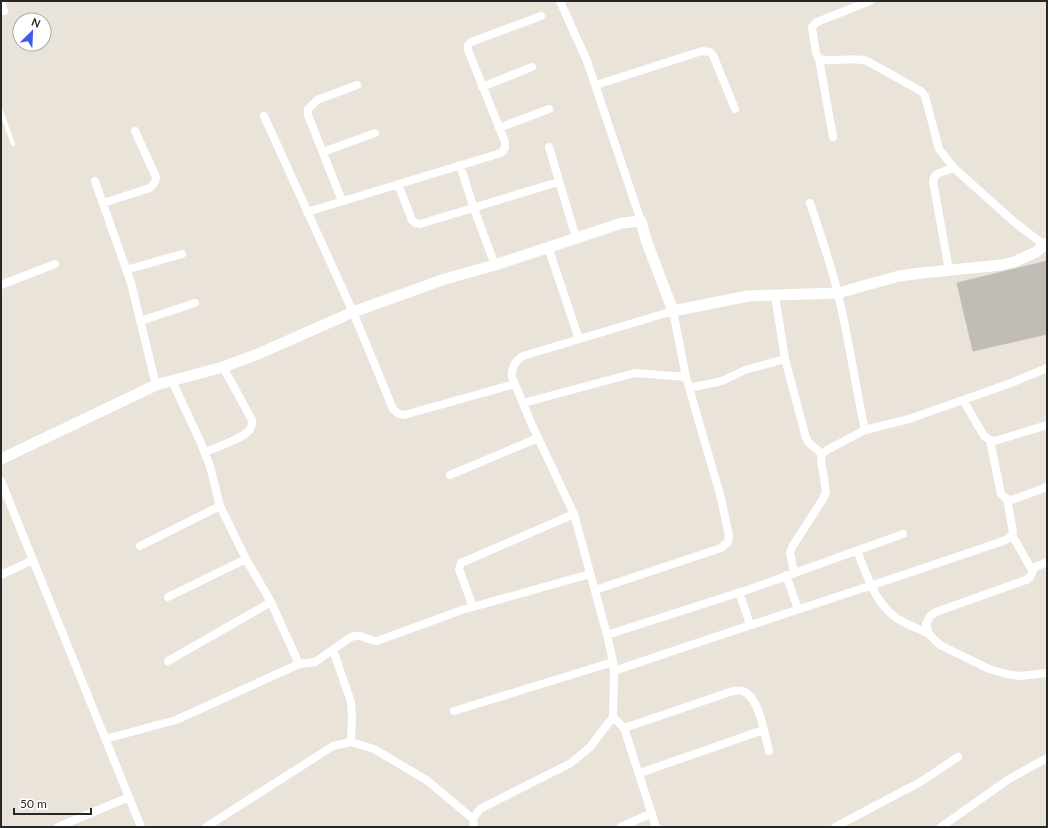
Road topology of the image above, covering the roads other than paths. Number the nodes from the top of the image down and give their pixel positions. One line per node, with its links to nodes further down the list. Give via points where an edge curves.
1 (1, 1): 4 (street)
2 (560, 1): 9 (street)
3 (870, 1): 6 (street, via 817,22 812,27)
4 (4, 11)
5 (541, 16): 10 (street, via 468,45)
6 (819, 59): 18 (street); 23 (street, via 867,61 922,91 939,149)
7 (532, 67): 10 (street)
8 (357, 85): 21 (street, via 317,100 308,109)
9 (596, 85): 12 (street, via 702,51 710,52); 32 (street)
10 (482, 87): 15 (street)
11 (550, 109): 15 (street)
12 (735, 109)
13 (1, 111): 19 (lane)
14 (264, 116): 31 (street)
15 (499, 128): 22 (street, via 505,142 505,148 501,153)
16 (136, 131): 28 (street, via 156,177 154,182 150,188)
17 (375, 133): 21 (street)
18 (833, 137)
19 (13, 144)
20 (549, 147): 25 (street)
21 (323, 152): 27 (street)
22 (460, 165): 26 (street); 30 (street)
23 (954, 168): 34 (street, via 1013,221); 40 (street, via 936,174 933,181)
24 (95, 181): 28 (street)
25 (558, 182): 30 (street); 33 (street)
26 (398, 184): 27 (street); 30 (street, via 415,223 420,224)
27 (342, 201): 31 (street)
28 (103, 203): 39 (street)
29 (810, 203): 42 (street)
30 (474, 209): 38 (street)
31 (307, 212): 46 (street)
32 (641, 221): 33 (street, via 622,223); 45 (street)
33 (576, 238): 35 (street)
34 (1045, 244): 40 (street, via 1036,252 1014,262)
35 (548, 247): 38 (street); 48 (street)
36 (182, 254): 39 (street)
37 (55, 264): 41 (street)
38 (495, 265): 46 (street, via 446,279)
39 (126, 270): 47 (street)
40 (949, 270): 42 (street, via 899,276)
41 (1, 285)
42 (838, 293): 43 (street); 60 (street)
43 (775, 295): 45 (street, via 748,296); 49 (street)
44 (195, 303): 47 (street)
45 (673, 311): 48 (street); 52 (street)
46 (353, 312): 50 (street); 54 (street, via 393,409 399,414)
47 (140, 320): 55 (street)
48 (579, 339): 54 (street, via 517,360 511,371)
49 (785, 359): 56 (street, via 745,370 722,381); 64 (street, via 806,438)
50 (223, 367): 53 (street); 63 (street, via 252,424 244,435)
51 (1047, 368): 57 (street)
52 (686, 377): 56 (street); 58 (street, via 635,373)
53 (172, 381): 55 (street); 63 (street)
54 (515, 384): 58 (street)
55 (156, 385): 65 (street)
56 (689, 388): 84 (street, via 722,498 728,542 721,548)
57 (963, 400): 60 (street, via 909,419); 62 (street, via 984,436)
58 (523, 404): 61 (street)
59 (1047, 425): 62 (street, via 996,441)
60 (865, 430): 64 (street)
61 (538, 438): 66 (street); 71 (street)
62 (990, 440): 69 (street, via 1001,494)
63 (205, 452): 70 (street)
64 (822, 454): 81 (street, via 826,492 820,506 792,547)
65 (1, 459)
66 (450, 475)
67 (1, 481): 77 (street)
68 (1047, 487): 69 (street, via 1012,500)
69 (1007, 499): 73 (street)
70 (220, 506): 74 (street); 76 (street)
71 (574, 514): 80 (street); 88 (street, via 461,564 459,569)
72 (903, 534): 75 (street)
73 (1012, 535): 79 (street); 83 (street, via 1006,540)
74 (140, 546)
75 (856, 551): 81 (street); 83 (street)
76 (246, 559): 86 (street); 87 (street)
77 (33, 560): 82 (street); 103 (street)
78 (1047, 562): 79 (street)
79 (1032, 570): 91 (street, via 1026,580 936,612 930,616 926,624)
80 (590, 574): 84 (street); 88 (street)
81 (790, 574): 85 (street); 89 (street)
82 (1, 575)
83 (872, 586): 89 (street); 91 (street, via 882,604 897,619)
84 (595, 590): 92 (street)
85 (739, 592): 90 (street); 92 (street)
86 (168, 597)
87 (270, 602): 94 (street); 96 (street)
88 (473, 607): 93 (street, via 377,641 361,636 351,637)
89 (798, 609): 90 (street)
90 (750, 624): 97 (street)
91 (929, 634): 98 (street, via 940,645 989,669 1020,676)
92 (607, 635): 95 (street)
93 (332, 650): 96 (street, via 315,662); 104 (street, via 351,702)
94 (168, 661)
95 (613, 662): 97 (street); 99 (street)
96 (299, 664): 103 (street, via 176,720)
97 (614, 671): 100 (street)
98 (1047, 673)
99 (454, 710)
100 (613, 717): 101 (street); 111 (street, via 590,747 571,763 480,809)
101 (624, 728): 102 (street, via 733,691 742,691 750,695 757,706); 108 (street)
102 (763, 730): 105 (street); 108 (street)
103 (105, 739): 109 (street)
104 (350, 742): 111 (street, via 374,749 428,781); 114 (street, via 333,746)
105 (769, 751)
106 (958, 757): 117 (street, via 922,781)
107 (1047, 758): 118 (street, via 1009,779)
108 (640, 773): 110 (street)
109 (129, 797): 112 (street); 113 (street)
110 (652, 813): 115 (street); 116 (street)
111 (474, 823)
112 (58, 827)
113 (141, 827)
114 (206, 827)
115 (621, 827)
116 (656, 827)
117 (835, 827)
118 (941, 827)

